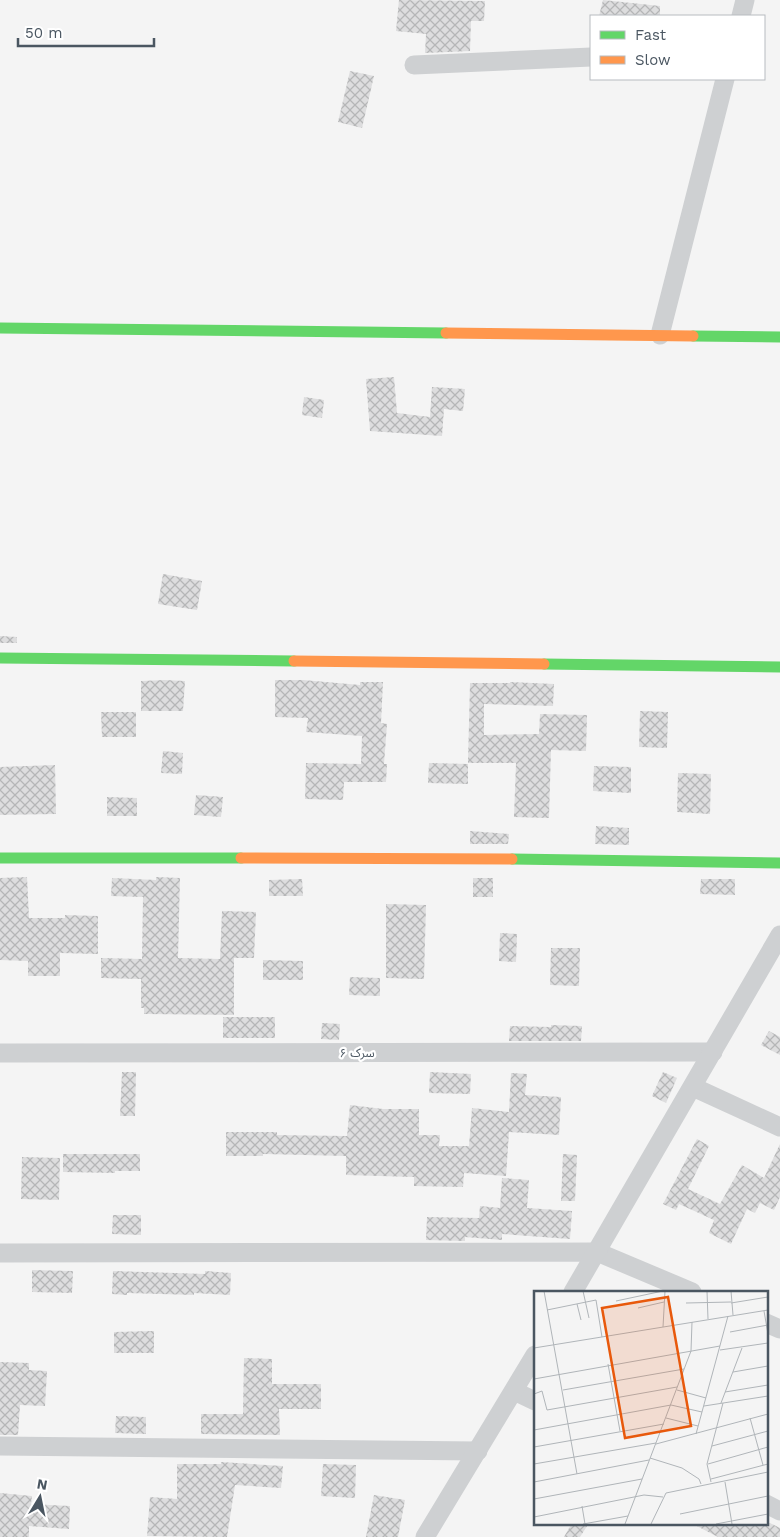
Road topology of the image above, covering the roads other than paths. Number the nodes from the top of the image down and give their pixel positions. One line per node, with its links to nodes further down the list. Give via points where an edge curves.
1 (745, 0): 2 (street)
2 (740, 15)
3 (590, 57): 4 (street)
4 (414, 65)
5 (724, 80): 7 (street)
6 (0, 328): 7 (street)
7 (660, 335): 8 (street)
8 (780, 337)
9 (0, 658): 10 (street)
10 (780, 667)
11 (0, 858): 12 (street)
12 (780, 862)
13 (780, 935): 14 (street)
14 (713, 1052): 15 (street, سرک ۶); 16 (street)
15 (0, 1053)
16 (693, 1087): 17 (street); 18 (street)
17 (780, 1127)
18 (597, 1252): 19 (street); 20 (street); 21 (street)
19 (0, 1253)
20 (574, 1291)
21 (690, 1291)
22 (768, 1324): 23 (street)
23 (780, 1329)
24 (534, 1357): 25 (street)
25 (514, 1391): 26 (street); 28 (street)
26 (534, 1401)
27 (0, 1446): 28 (street)
28 (478, 1451): 31 (street)
29 (768, 1505): 30 (street)
30 (780, 1510)
31 (425, 1537)

